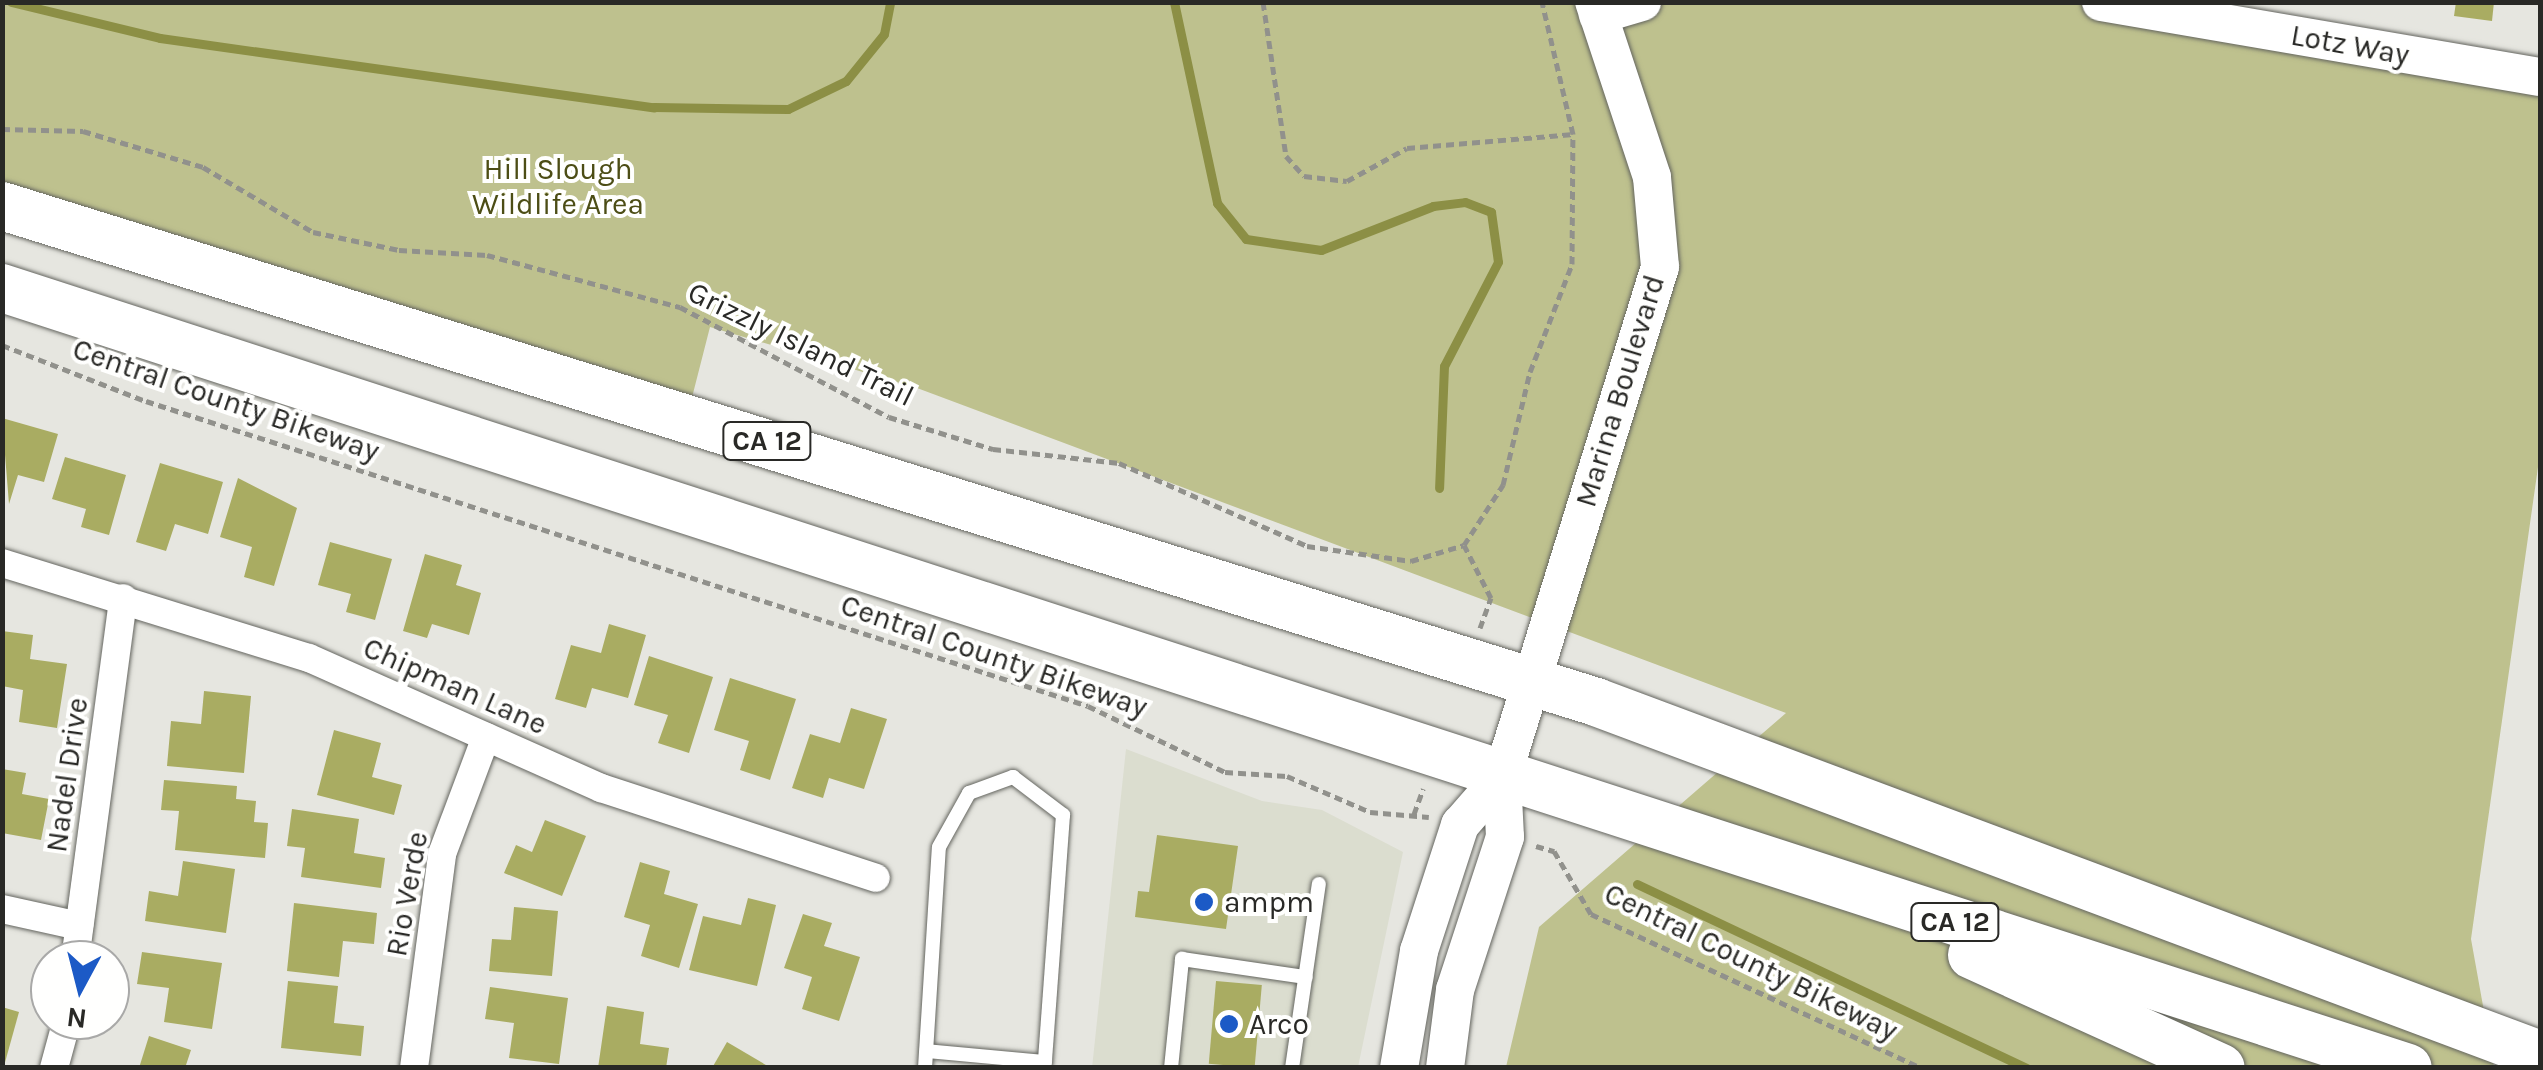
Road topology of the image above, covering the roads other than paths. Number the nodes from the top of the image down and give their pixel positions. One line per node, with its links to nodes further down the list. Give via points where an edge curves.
1 (1642, 2): 3 (street)
2 (2101, 2): 4 (street, Lotz Way)
3 (1596, 9): 9 (street, Marina Boulevard, via 1652,177 1660,267)
4 (2540, 77)
5 (2, 206): 9 (highway, CA 12)
6 (2, 288): 11 (highway, CA 12)
7 (2, 563): 8 (street, Chipman Lane)
8 (124, 598): 10 (street, Chipman Lane, via 309,658); 16 (street, Nadel Drive)
9 (1530, 680): 11 (street, Marina Boulevard); 21 (highway, CA 12)
10 (486, 737): 12 (street, Chipman Lane, via 601,788); 23 (street, Rio Verde, via 442,854)
11 (1502, 777): 14 (highway, CA 12); 27 (street, Marina Boulevard, via 1460,825 1420,951); 28 (street, Marina Boulevard, via 1505,837 1455,990)
12 (876, 878)
13 (1320, 884): 18 (lane)
14 (1866, 893): 29 (highway, via 1976,958); 30 (highway, CA 12)
15 (2, 909): 16 (street)
16 (79, 926): 17 (street, Nadel Drive)
17 (77, 940)
18 (1306, 977): 25 (lane, via 1182,959); 26 (lane)
19 (62, 1040): 22 (street)
20 (928, 1051): 20 (lane, via 1044,1062 1063,815 1013,776 968,793 940,847); 24 (lane)
21 (2540, 1055)
22 (54, 1068)
23 (414, 1068)
24 (925, 1068)
25 (1171, 1068)
26 (1292, 1068)
27 (1399, 1068)
28 (1445, 1068)
29 (2221, 1068)
30 (2408, 1068)

